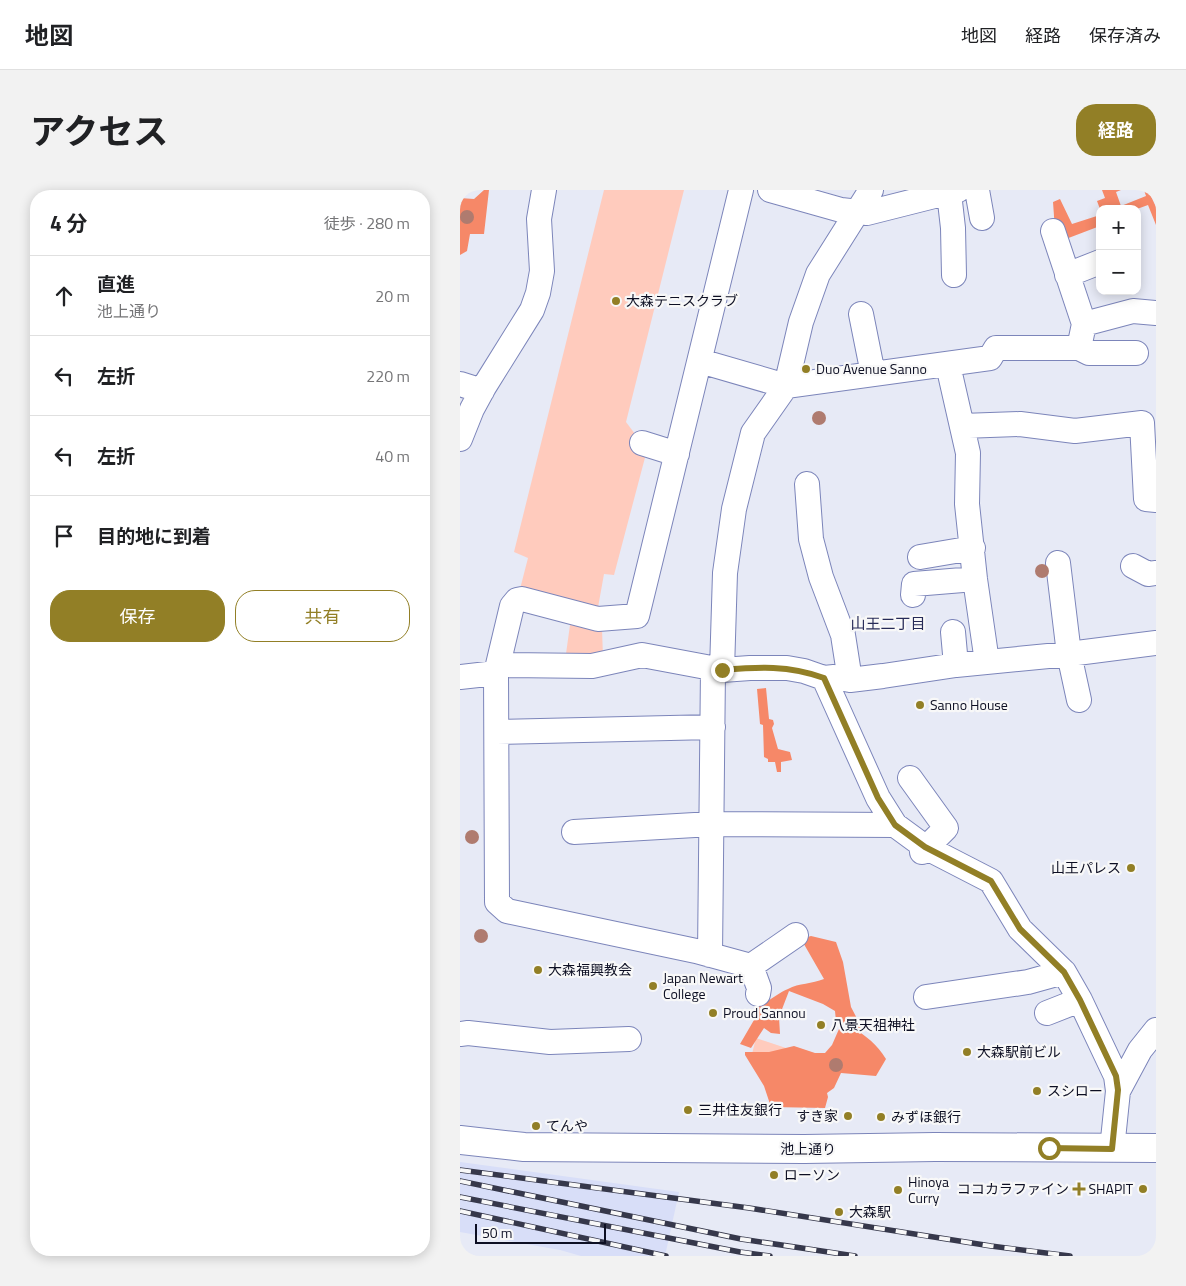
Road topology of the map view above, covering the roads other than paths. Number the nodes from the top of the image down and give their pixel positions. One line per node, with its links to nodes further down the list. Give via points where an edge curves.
1 (544, 190): 22 (street, via 539,219 542,271 532,310)
2 (742, 190): 18 (street)
3 (770, 190): 7 (street)
4 (871, 190): 7 (street)
5 (977, 190): 8 (street)
6 (953, 191): 7 (street, via 867,213); 12 (street)
7 (857, 212): 21 (street, via 818,274 801,322)
8 (982, 218)
9 (1053, 231): 11 (street)
10 (1096, 263): 11 (street)
11 (1067, 274): 15 (street)
12 (954, 275)
13 (1156, 313): 15 (street, via 1132,311)
14 (862, 314): 20 (street)
15 (1084, 324): 16 (street)
16 (1079, 348): 17 (street, via 1089,353); 19 (street, via 996,348 990,358)
17 (1136, 353)
18 (700, 362): 21 (street); 26 (street)
19 (948, 365): 20 (street); 23 (street)
20 (873, 374): 21 (street)
21 (786, 386): 42 (street, via 754,434 734,509)
22 (471, 387): 24 (street, via 472,409)
23 (962, 426): 28 (street, via 1020,424 1074,431 1142,423 1146,499); 29 (street, via 968,452 967,504)
24 (460, 439)
25 (642, 443): 26 (street)
26 (677, 454): 41 (street, via 637,616 598,619 527,599 518,600 512,608)
27 (807, 484): 45 (street, via 811,539 821,577 843,635)
28 (1156, 500)
29 (973, 548): 30 (street); 34 (street)
30 (920, 557)
31 (1058, 563): 38 (street)
32 (1133, 566): 33 (street, via 1148,574)
33 (1156, 573)
34 (975, 579): 35 (street, via 914,584); 39 (street)
35 (912, 595)
36 (953, 632): 40 (street)
37 (1156, 643): 38 (street)
38 (1069, 654): 39 (street); 46 (street)
39 (987, 662): 40 (street)
40 (956, 665): 45 (street)
41 (497, 669): 42 (street, via 592,666 642,655); 43 (street); 48 (street)
42 (717, 670): 44 (street, via 750,666 787,668); 47 (street)
43 (460, 678)
44 (824, 678): 45 (street); 51 (street, via 878,798)
45 (850, 680)
46 (1079, 700)
47 (713, 727): 48 (street); 50 (street)
48 (497, 732): 55 (street, via 497,902 507,911)
49 (910, 778): 53 (street, via 946,828)
50 (712, 824): 51 (street); 52 (street); 55 (street, via 704,862)
51 (895, 825): 53 (street)
52 (574, 832)
53 (923, 849): 57 (street, via 991,881 1020,929)
54 (796, 935): 56 (street)
55 (710, 955): 56 (street)
56 (751, 966): 58 (street)
57 (1064, 972): 59 (street, via 1028,982); 60 (street)
58 (758, 994)
59 (926, 997)
60 (1080, 1000): 61 (street); 66 (street, via 1116,1076)
61 (1047, 1013)
62 (1156, 1030): 65 (street)
63 (460, 1034): 64 (street, via 550,1042)
64 (629, 1039)
65 (1148, 1049): 66 (street)
66 (1118, 1090): 69 (street)
67 (460, 1140): 69 (main road, 池上通り, via 519,1147)
68 (1156, 1148): 69 (main road, 池上通り)
69 (1112, 1149)

